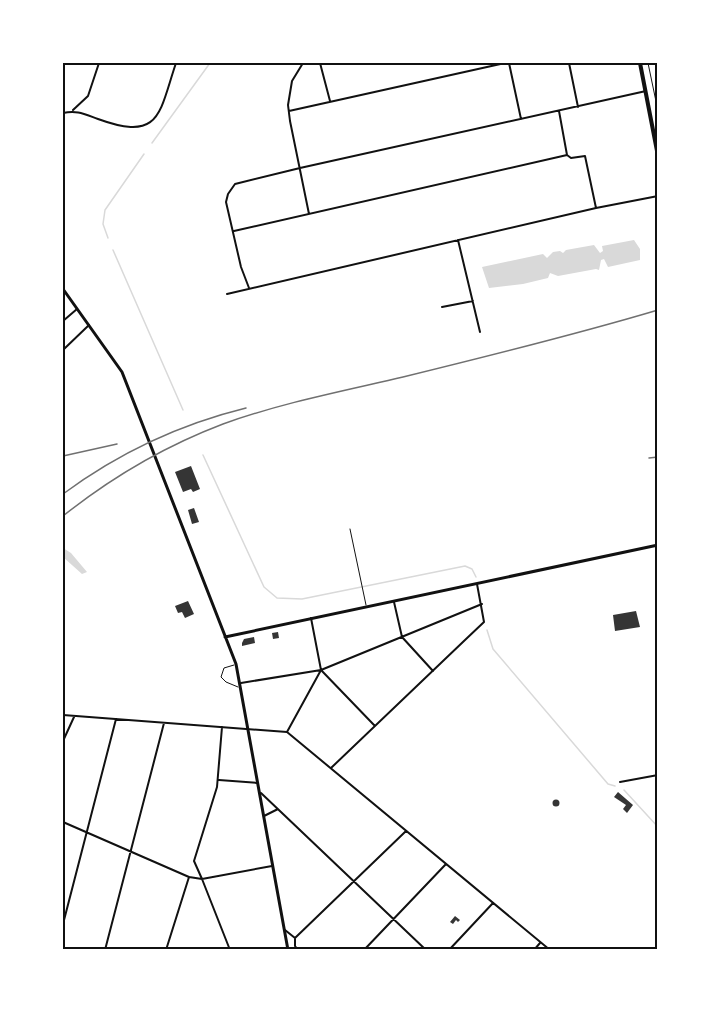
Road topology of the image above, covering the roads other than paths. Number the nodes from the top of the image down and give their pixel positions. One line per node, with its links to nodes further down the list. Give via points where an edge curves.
1 (99, 63): 11 (street, via 88,96)
2 (176, 63): 11 (street, via 160,111 150,123 119,127)
3 (303, 63): 12 (street, via 290,87)
4 (320, 63): 9 (street)
5 (507, 63): 9 (street); 15 (street)
6 (569, 63): 10 (street)
7 (640, 63): 8 (main road)
8 (646, 91): 10 (street); 17 (main road)
9 (330, 102): 12 (street)
10 (578, 107): 13 (street)
11 (73, 110): 14 (street)
12 (289, 111): 18 (street)
13 (559, 111): 15 (street); 16 (street)
14 (63, 113)
15 (521, 119): 18 (street)
16 (567, 155): 20 (street, via 585,156); 21 (street)
17 (658, 156)
18 (300, 168): 21 (street); 22 (street, via 235,184 226,202)
19 (658, 196): 20 (street)
20 (596, 208): 23 (street)
21 (309, 214): 22 (street)
22 (234, 231): 24 (street)
23 (458, 240): 24 (street); 27 (street)
24 (249, 288): 26 (street)
25 (63, 289): 29 (street)
26 (227, 294)
27 (473, 301): 28 (street); 32 (street)
28 (442, 307)
29 (77, 309): 30 (street); 31 (street)
30 (63, 321)
31 (89, 325): 33 (street); 41 (street, via 122,372)
32 (480, 332)
33 (63, 350)
34 (350, 529): 39 (lane)
35 (658, 545): 36 (street)
36 (477, 584): 37 (street); 38 (street)
37 (394, 601): 39 (street); 42 (street)
38 (482, 604): 42 (street); 45 (street, via 482,626)
39 (367, 607): 40 (street)
40 (310, 618): 41 (street); 44 (street)
41 (225, 637): 43 (street)
42 (402, 637): 44 (street); 45 (street)
43 (236, 664): 46 (street); 46 (lane, via 224,668 221,674 223,680)
44 (321, 670): 46 (street); 51 (street); 54 (street)
45 (433, 670): 51 (street)
46 (240, 686): 53 (street)
47 (63, 715): 48 (street)
48 (75, 716): 49 (street); 55 (street)
49 (116, 719): 50 (street); 66 (street)
50 (164, 723): 52 (street); 67 (street)
51 (374, 726): 56 (street)
52 (222, 727): 53 (street); 58 (street)
53 (248, 728): 54 (street); 60 (street)
54 (286, 732): 56 (street)
55 (63, 741)
56 (331, 768): 65 (street)
57 (658, 775): 59 (street)
58 (218, 780): 60 (street); 71 (street, via 194,861)
59 (621, 782)
60 (258, 783): 61 (street)
61 (260, 792): 62 (street); 63 (street)
62 (278, 809): 63 (street); 72 (street)
63 (264, 816): 69 (street)
64 (63, 822): 66 (street)
65 (406, 831): 68 (street); 72 (street)
66 (87, 832): 67 (street); 75 (street)
67 (130, 852): 70 (street); 80 (street)
68 (446, 864): 73 (street); 74 (street)
69 (273, 866): 71 (street); 76 (street)
70 (189, 877): 71 (street); 81 (street)
71 (202, 879): 82 (street)
72 (354, 881): 74 (street); 77 (street)
73 (493, 903): 78 (street); 86 (street)
74 (394, 919): 84 (street); 85 (street)
75 (63, 924)
76 (285, 930): 77 (street); 79 (street)
77 (295, 938): 83 (street)
78 (541, 943): 87 (street); 88 (street)
79 (287, 949)
80 (105, 950)
81 (166, 950)
82 (230, 950)
83 (298, 950)
84 (364, 950)
85 (426, 950)
86 (449, 950)
87 (534, 950)
88 (550, 950)

